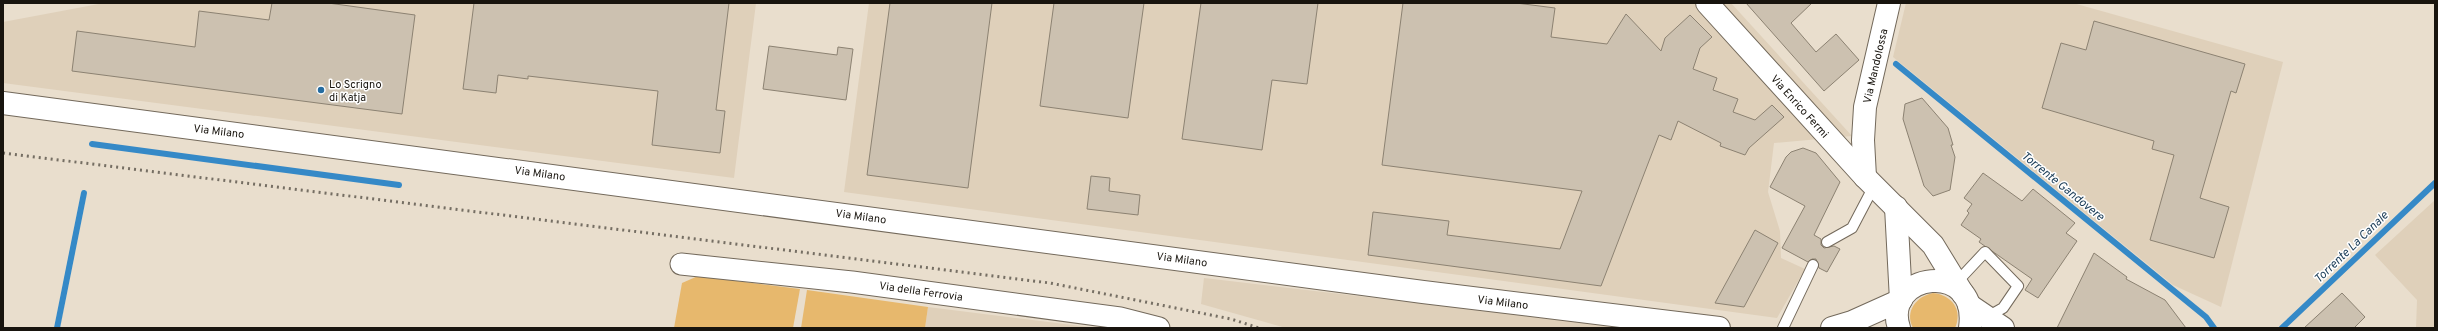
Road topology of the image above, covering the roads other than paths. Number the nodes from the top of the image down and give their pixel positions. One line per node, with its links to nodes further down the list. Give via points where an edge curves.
1 (1706, 3): 4 (main road, Via Enrico Fermi)
2 (1889, 3): 4 (main road, Via Mandolossa, via 1865,106 1863,140)
3 (3, 103): 12 (main road, Via Milano, via 1423,292)
4 (1869, 182): 5 (main road, Via Enrico Fermi); 6 (lane, via 1852,228)
5 (1896, 207): 9 (main road); 10 (main road, Via Enrico Fermi, via 1933,245)
6 (1827, 242)
7 (681, 264): 11 (street, Via della Ferrovia, via 860,283 1120,318)
8 (1813, 265): 13 (lane)
9 (1901, 300): 10 (main road, via 1914,286 1931,280 1949,283); 14 (main road); 15 (main road, via 1897,311)
10 (1975, 309): 10 (lane, via 1984,252 2018,286 2003,308)
11 (1159, 328)
12 (1719, 328)
13 (1782, 328)
14 (1832, 328)
15 (1899, 328)

